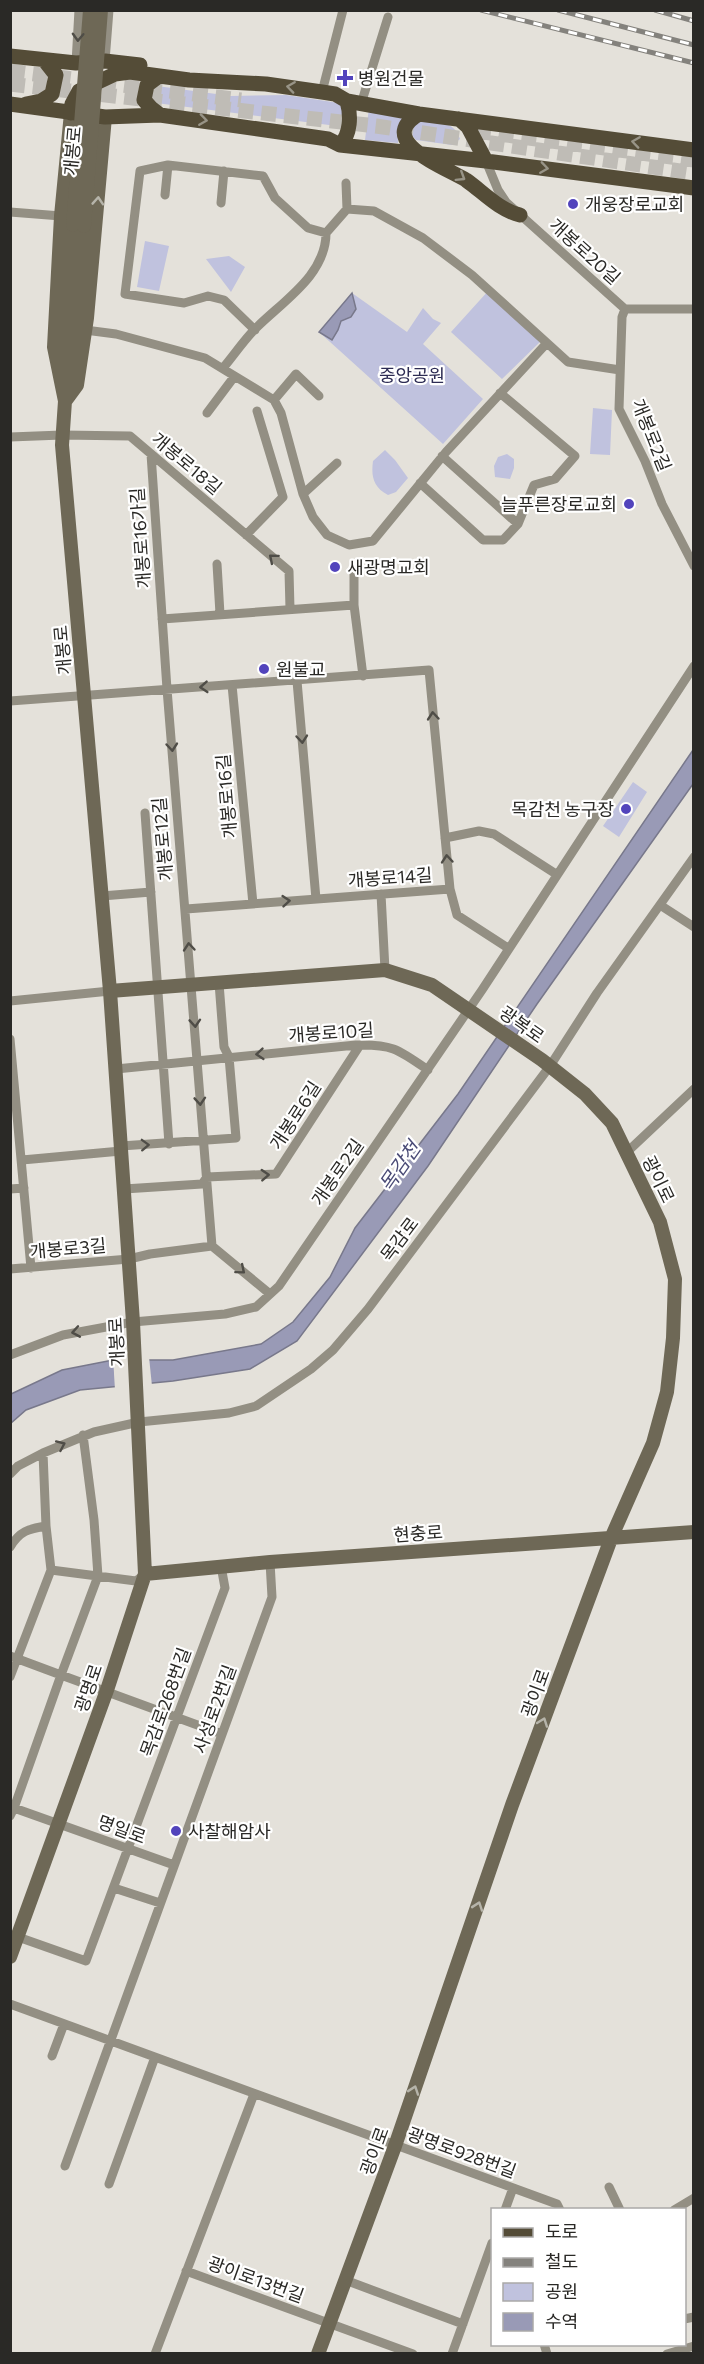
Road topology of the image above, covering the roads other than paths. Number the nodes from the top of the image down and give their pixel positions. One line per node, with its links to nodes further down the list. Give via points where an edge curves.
1 (79, 10): 10 (street, one-way to 10)
2 (90, 10): 38 (main road, 개봉로, bridge)
3 (101, 10): 38 (main road, 개봉로, bridge)
4 (109, 10): 9 (street)
5 (343, 10): 13 (street)
6 (388, 17): 14 (street)
7 (10, 56): 8 (main road)
8 (45, 61): 10 (main road); 15 (main road, via 56,75 52,94 41,101)
9 (105, 61): 10 (main road); 12 (main road)
10 (76, 63)
11 (159, 76): 12 (main road); 16 (main road, via 115,74 80,92); 18 (main road, via 147,85 144,100)
12 (228, 81): 13 (main road, one-way to 12)
13 (322, 92): 14 (main road)
14 (354, 102): 17 (main road); 22 (main road, via 347,135); 23 (main road)
15 (15, 105): 16 (main road)
16 (71, 113): 19 (main road); 37 (main road)
17 (419, 114): 20 (main road); 25 (main road, via 410,119 405,131)
18 (160, 115): 19 (main road); 22 (main road, one-way to 22, via 328,139)
19 (105, 117): 42 (main road, one-way to 19)
20 (459, 119): 21 (main road); 24 (main road, one-way to 20)
21 (471, 132): 26 (main road); 27 (main road)
22 (340, 145): 23 (main road)
23 (358, 146): 25 (main road)
24 (693, 150)
25 (415, 153): 26 (main road); 36 (main road, one-way to 36, via 469,182 508,212)
26 (453, 157): 27 (main road)
27 (486, 161): 31 (main road, one-way to 31); 36 (street, 개봉로20길, via 501,196)
28 (168, 165): 29 (street); 32 (street); 43 (street, via 140,171 126,294 184,303 208,296 224,300)
29 (224, 171): 33 (street); 39 (street, via 263,176 275,198 308,228)
30 (346, 183): 34 (street)
31 (693, 188)
32 (165, 195)
33 (220, 203)
34 (347, 209): 39 (street); 44 (street, via 374,211 423,238 472,275)
35 (10, 212): 37 (street)
36 (520, 214): 40 (street, 개봉로20길)
37 (61, 216): 51 (main road, via 54,347)
38 (78, 226): 42 (main road, 개봉로); 51 (main road, 개봉로, via 63,346)
39 (326, 233): 43 (street, via 326,246 314,273)
40 (625, 309): 41 (street, 개봉로20길); 46 (street, 개봉로2길)
41 (693, 309)
42 (80, 329): 45 (street, via 152,343 205,358); 51 (main road, via 77,385)
43 (255, 330): 45 (street)
44 (546, 344): 46 (street, via 568,362); 48 (street)
45 (223, 368): 47 (street)
46 (620, 370): 64 (street, 개봉로2길, via 619,409)
47 (234, 377): 50 (street); 53 (street)
48 (500, 393): 57 (street); 61 (street, via 575,456 555,479 534,485)
49 (319, 396): 50 (street, via 296,374)
50 (274, 400): 60 (street)
51 (64, 401): 54 (main road, 개봉로)
52 (257, 411): 62 (street, via 283,497)
53 (207, 413)
54 (62, 435): 55 (street, 개봉로18길); 56 (street, 개봉로18길, via 130,436); 75 (main road, 개봉로)
55 (10, 437)
56 (151, 454): 62 (street, 개봉로18길); 69 (street, 개봉로16가길)
57 (442, 456): 59 (street); 61 (street)
58 (337, 463): 60 (street)
59 (420, 483): 60 (street, via 373,541 349,545 327,536); 61 (street, via 483,540 503,540)
60 (303, 494)
61 (518, 524)
62 (246, 535): 67 (street, 개봉로18길, one-way to 62, via 289,571)
63 (217, 564): 68 (street)
64 (693, 566)
65 (354, 573): 66 (street)
66 (354, 605): 67 (street); 71 (street)
67 (290, 609): 68 (street)
68 (220, 615): 69 (street)
69 (162, 619): 74 (street, 개봉로16가길)
70 (693, 666): 80 (street, 개봉로2길)
71 (363, 676): 72 (street); 78 (street, 개봉로14길, one-way to 71, via 429,670)
72 (297, 681): 73 (street); 85 (street, one-way to 85)
73 (232, 685): 74 (street, one-way to 74); 86 (street, 개봉로16길)
74 (167, 689): 75 (street); 88 (street, 개봉로12길, one-way to 88)
75 (84, 694): 76 (street); 84 (main road, 개봉로)
76 (10, 701)
77 (145, 813): 82 (street, 개봉로12길)
78 (445, 838): 80 (street, via 479,831 494,834); 81 (street, 개봉로14길, one-way to 78)
79 (693, 857): 87 (street, 목감로)
80 (556, 874): 90 (street, 개봉로2길)
81 (450, 889): 83 (street, 개봉로14길); 90 (street, via 457,915)
82 (151, 892): 84 (street); 94 (street, 개봉로12길)
83 (381, 894): 85 (street, 개봉로14길); 91 (street)
84 (102, 896): 95 (main road, 개봉로)
85 (316, 898): 86 (street, 개봉로14길, one-way to 85)
86 (253, 904): 88 (street, 개봉로14길)
87 (660, 905): 89 (street); 102 (street, 목감로)
88 (186, 909): 93 (street, 개봉로12길, one-way to 88)
89 (693, 927)
90 (508, 948): 97 (street, 개봉로2길)
91 (385, 970): 92 (main road); 97 (main road, via 432,985)
92 (219, 983): 93 (main road); 100 (street, via 224,1047)
93 (192, 985): 94 (main road); 101 (street, one-way to 101)
94 (158, 988): 95 (main road); 103 (street, 개봉로12길)
95 (110, 991): 96 (street); 104 (main road, 개봉로)
96 (10, 1000)
97 (470, 1010): 102 (main road, 광복로); 105 (street, 개봉로2길)
98 (10, 1039): 111 (street)
99 (360, 1045): 100 (street, 개봉로10길, one-way to 100); 105 (street, 개봉로10길, via 400,1050); 112 (street, 개봉로6길, one-way to 99, via 276,1174)
100 (229, 1057): 101 (street, 개봉로10길); 107 (street, via 236,1138)
101 (198, 1060): 103 (street, 개봉로10길); 107 (street, one-way to 107)
102 (546, 1063): 110 (main road, 광이로, via 585,1094 612,1123); 123 (street, 목감로, via 368,1310 333,1350 251,1408 229,1413)
103 (163, 1064): 104 (street, 개봉로10길); 108 (street)
104 (116, 1069): 109 (main road, 개봉로)
105 (428, 1070): 120 (street, 개봉로2길)
106 (693, 1089): 110 (street)
107 (203, 1141): 108 (street); 112 (street)
108 (169, 1144): 109 (street, one-way to 108)
109 (121, 1148): 111 (street); 115 (main road, 개봉로)
110 (626, 1153): 129 (main road, 광이로, via 660,1221 675,1279 674,1314 667,1392 653,1443)
111 (22, 1160): 113 (street)
112 (207, 1178): 115 (street, 개봉로6길, via 202,1184); 116 (street)
113 (24, 1188): 114 (street); 118 (street)
114 (10, 1189)
115 (124, 1189): 117 (main road, 개봉로)
116 (212, 1246): 117 (street); 120 (street, one-way to 120)
117 (129, 1259): 118 (street, 개봉로3길); 121 (main road, 개봉로)
118 (31, 1268): 119 (street, 개봉로3길)
119 (10, 1269)
120 (270, 1294): 121 (street, 개봉로2길, via 256,1307)
121 (133, 1325): 122 (street, 개봉로2길, one-way to 122, via 63,1335); 123 (main road, 개봉로)
122 (10, 1355)
123 (139, 1418): 124 (street, 목감로); 134 (main road, 광명로)
124 (84, 1435): 125 (street, 목감로, one-way to 124); 135 (street)
125 (43, 1453): 126 (street, 목감로); 127 (street)
126 (10, 1474)
127 (46, 1526): 130 (street, via 24,1530); 133 (street)
128 (693, 1532): 129 (main road, 현충로)
129 (612, 1536): 131 (main road, 현충로); 156 (main road, 광이로, one-way to 129, via 512,1805)
130 (10, 1547)
131 (270, 1562): 132 (main road, 현충로); 141 (street, 사성로2번길, via 272,1597)
132 (221, 1566): 134 (main road, 현충로); 140 (street, 목감로268번길, via 225,1588)
133 (51, 1570): 135 (street); 136 (street)
134 (146, 1574): 135 (street, via 136,1581); 139 (main road, 광명로)
135 (98, 1576): 137 (street)
136 (14, 1658): 137 (street); 138 (street)
137 (61, 1675): 139 (street); 142 (street)
138 (10, 1677)
139 (106, 1690): 140 (street); 143 (main road, 광명로)
140 (177, 1717): 141 (street); 144 (street, 목감로268번길)
141 (222, 1734): 145 (street, 사성로2번길)
142 (12, 1810): 143 (street, 명일로)
143 (58, 1824): 144 (street, 명일로); 148 (main road, 광명로)
144 (129, 1849): 145 (street, 명일로); 146 (street, 목감로268번길)
145 (174, 1865): 147 (street, 사성로2번길)
146 (114, 1888): 147 (street); 148 (street, 목감로268번길, via 86,1961)
147 (160, 1904): 152 (street, 사성로2번길)
148 (18, 1937): 149 (main road, 광명로)
149 (10, 1957)
150 (10, 2004): 151 (street, 광명로928번길)
151 (64, 2024): 152 (street, 광명로928번길); 153 (street)
152 (110, 2041): 154 (street, 광명로928번길); 157 (street, 사성로2번길)
153 (52, 2056)
154 (155, 2057): 155 (street, 광명로928번길); 158 (street)
155 (254, 2094): 156 (street, 광명로928번길); 167 (street)
156 (395, 2145): 160 (street, 광명로928번길); 168 (main road, 광이로)
157 (65, 2166)
158 (109, 2184)
159 (609, 2187): 164 (street)
160 (513, 2188): 162 (street, 광명로928번길); 163 (street)
161 (693, 2198): 165 (street)
162 (559, 2207)
163 (506, 2208)
164 (619, 2208)
165 (677, 2208)
166 (491, 2246): 170 (street)
167 (186, 2271): 169 (street, 광이로13번길); 173 (street, 광이로13번길)
168 (345, 2280): 169 (main road, 광이로); 170 (street)
169 (329, 2324): 174 (main road, 광이로); 175 (street, 광이로13번길)
170 (463, 2324): 176 (street)
171 (693, 2346): 172 (street)
172 (667, 2353)
173 (155, 2354)
174 (318, 2354)
175 (413, 2354)
176 (452, 2354)

